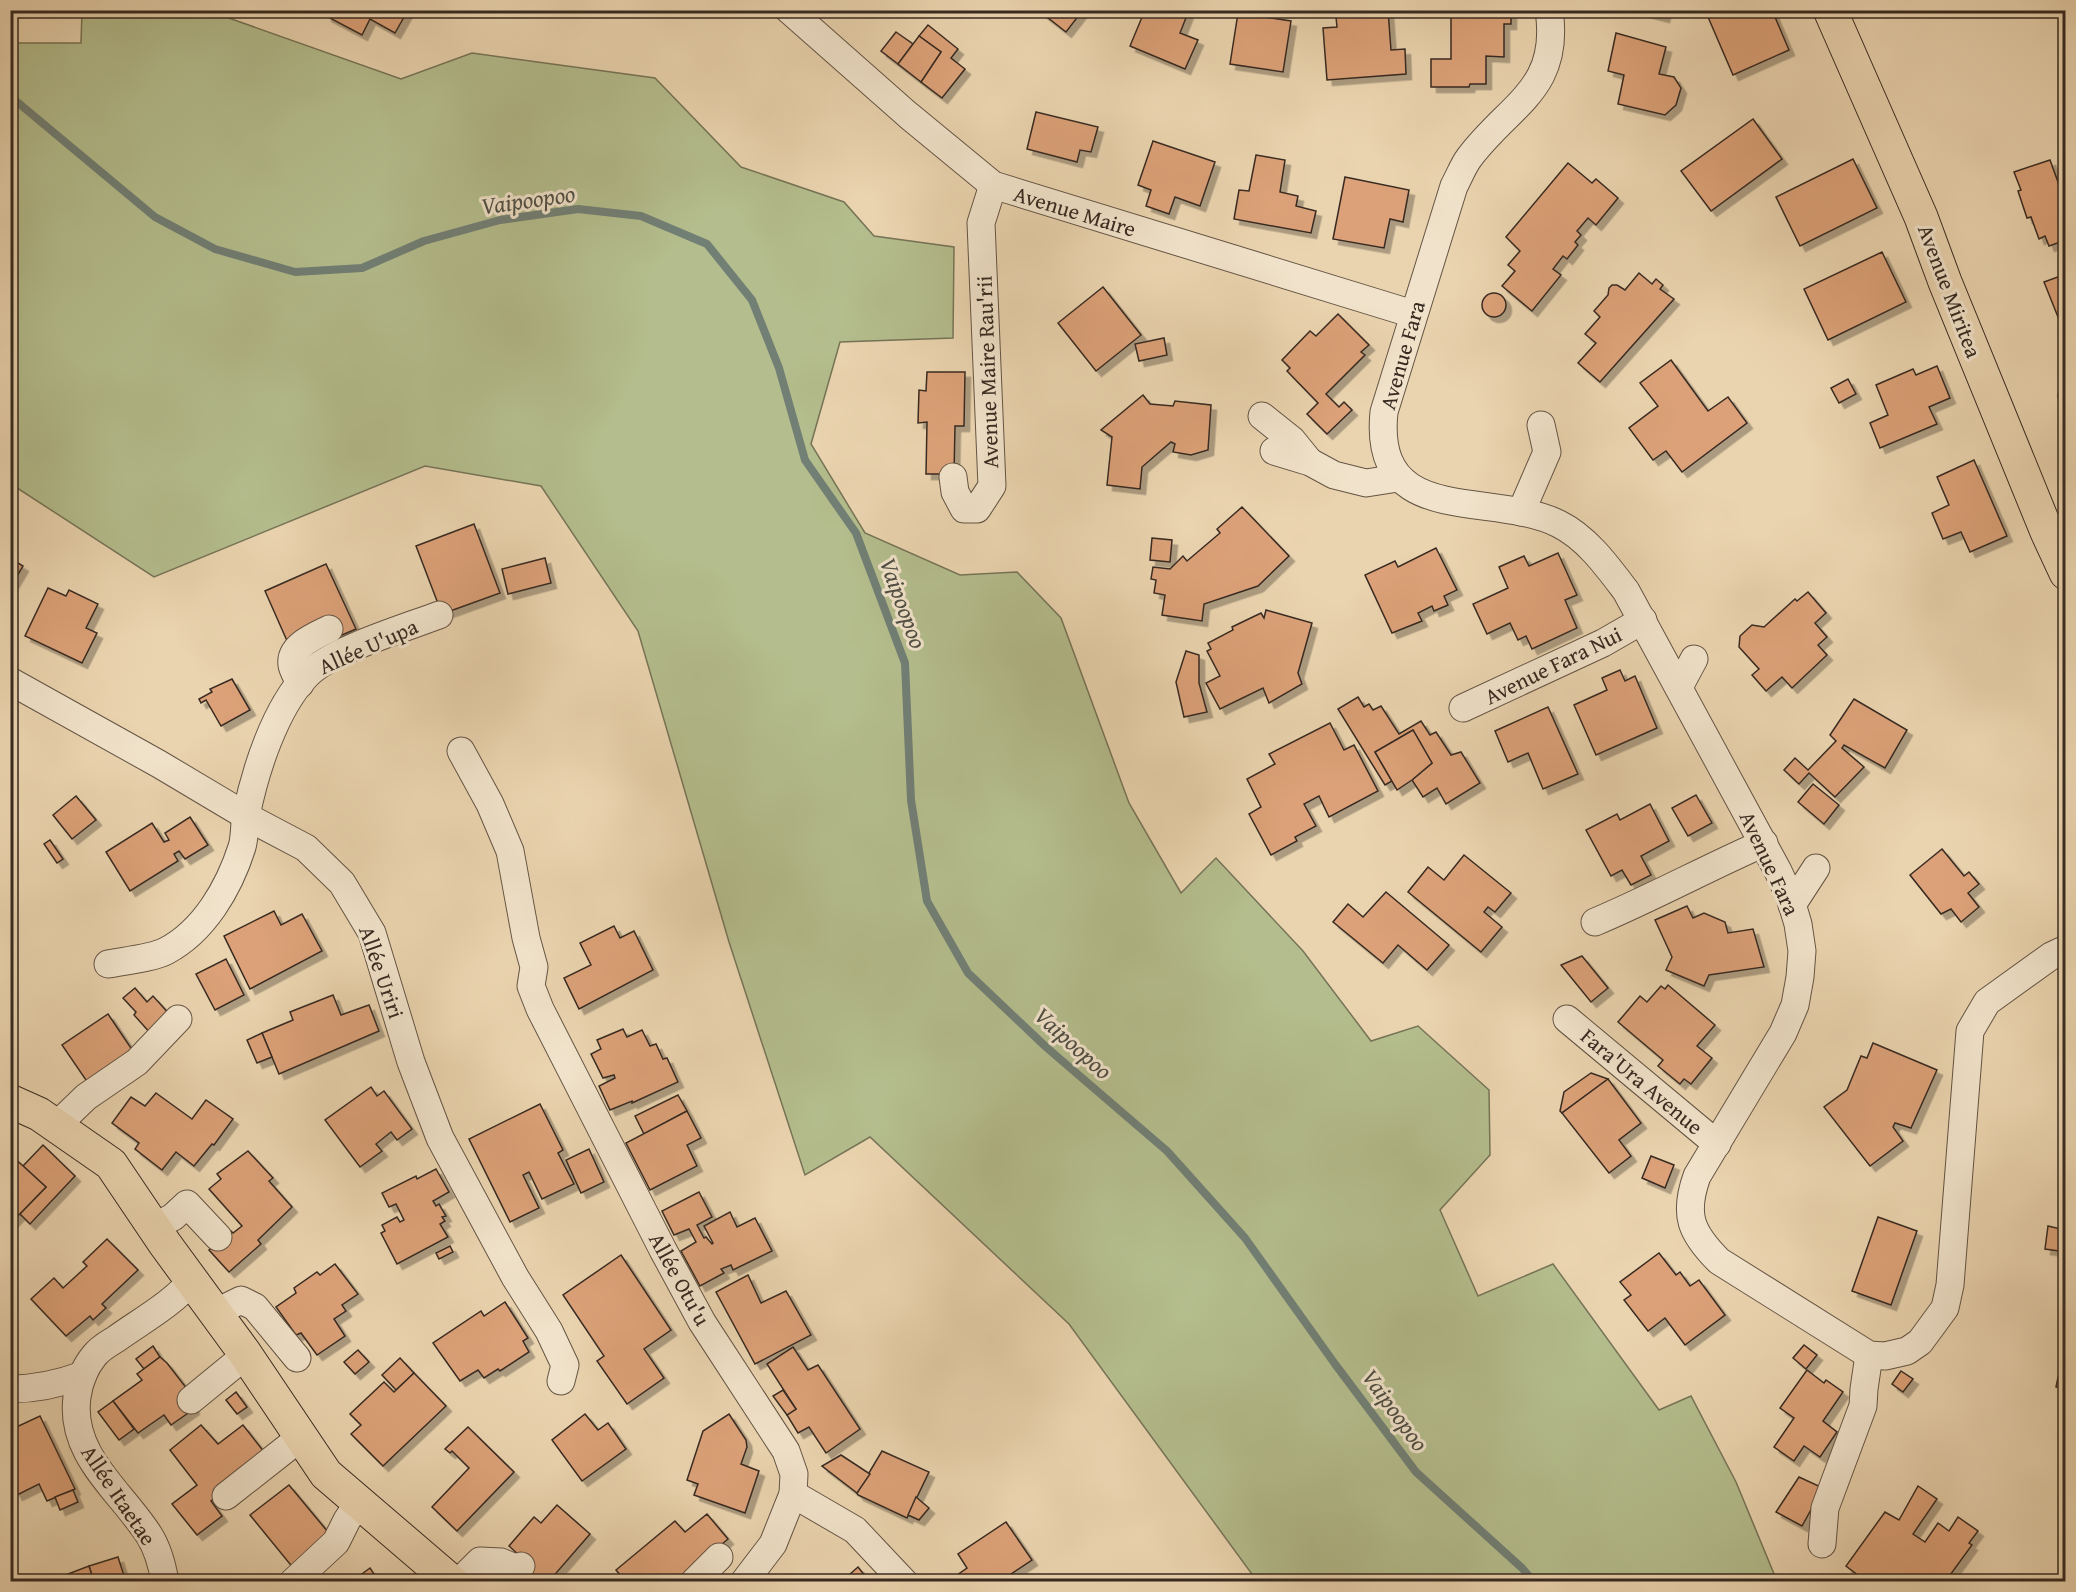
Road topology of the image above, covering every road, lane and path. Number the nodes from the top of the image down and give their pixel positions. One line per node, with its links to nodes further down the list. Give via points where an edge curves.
1 (789, 10): 4 (street, Avenue Maire)
2 (1549, 10): 5 (street, Avenue Fara, via 1551,44 1547,63 1525,99 1469,158 1454,186)
3 (1830, 10): 13 (main road, Avenue Miritea, via 1921,217)
4 (993, 185): 5 (street, Avenue Maire); 10 (street, Avenue Maire Rau'rii, via 981,223 992,486 977,509 963,509)
5 (1413, 314): 11 (street, Avenue Fara, via 1382,428 1389,462)
6 (1262, 416): 9 (street, via 1292,440)
7 (1553, 429): 12 (street)
8 (1274, 451): 9 (street)
9 (1310, 462): 11 (street, via 1334,475 1366,483)
10 (953, 477)
11 (1398, 478): 12 (street, Avenue Fara, via 1436,498)
12 (1521, 512): 15 (street, Avenue Fara, via 1558,523 1578,537 1602,559)
13 (2066, 573)
14 (439, 615): 19 (street, Allée U'upa, via 318,664)
15 (1643, 620): 20 (street, Avenue Fara); 21 (street, Avenue Fara Nui, via 1603,643)
16 (329, 629): 19 (street, via 309,639 293,657 292,666)
17 (1694, 659): 20 (street)
18 (10, 681): 23 (street, Allée Uriri)
19 (300, 684): 23 (street, Allée U'upa, via 269,738)
20 (1679, 687): 24 (street, Avenue Fara)
21 (1463, 708)
22 (460, 751): 47 (street, Allée Otu'u, via 490,804 510,851 534,967 531,986 540,1010 702,1322 786,1451 794,1474)
23 (246, 815): 29 (street, Allée U'upa, via 243,846 211,911 190,935 164,953); 43 (street, Allée Uriri, via 306,848 342,884 372,933 411,1062 440,1138 515,1277 549,1331 565,1365)
24 (1764, 843): 26 (street, Avenue Fara); 27 (street)
25 (1816, 868): 26 (street)
26 (1792, 905): 34 (street, Avenue Fara, via 1802,951 1795,1005 1783,1033)
27 (1594, 922)
28 (2066, 949): 40 (street, via 1987,1002 1970,1031 1953,1257 1945,1308 1920,1342 1885,1356)
29 (108, 964)
30 (178, 1018): 33 (street, via 137,1062 86,1097)
31 (1567, 1019): 34 (street, Fara'Ura Avenue)
32 (10, 1101): 33 (main road)
33 (56, 1126): 35 (main road, via 111,1164)
34 (1717, 1144): 40 (street, Avenue Fara, via 1691,1192 1693,1227 1702,1244 1719,1261)
35 (154, 1227): 36 (street, via 187,1204); 37 (main road)
36 (218, 1237)
37 (191, 1281): 38 (main road); 42 (street, Allée Itaetae, via 175,1297 105,1346)
38 (215, 1313): 39 (main road); 41 (street, via 241,1300 255,1307)
39 (246, 1355): 45 (street); 46 (main road)
40 (1869, 1355): 50 (street, via 1863,1406 1825,1508)
41 (297, 1358)
42 (83, 1375): 44 (street, via 57,1385); 53 (street, Allée Itaetae, via 76,1406 83,1444 102,1476 149,1534 160,1557)
43 (561, 1381)
44 (10, 1389)
45 (191, 1400)
46 (301, 1437): 48 (street); 49 (main road, via 326,1474)
47 (793, 1494): 58 (street, Allée Otu'u, via 773,1544); 59 (street, via 855,1530)
48 (226, 1496)
49 (359, 1502): 54 (street, via 336,1542); 55 (main road)
50 (1822, 1544)
51 (720, 1557): 57 (street)
52 (521, 1566): 56 (street, via 480,1562)
53 (165, 1581)
54 (293, 1581)
55 (452, 1581)
56 (459, 1581)
57 (693, 1581)
58 (744, 1581)
59 (904, 1581)

